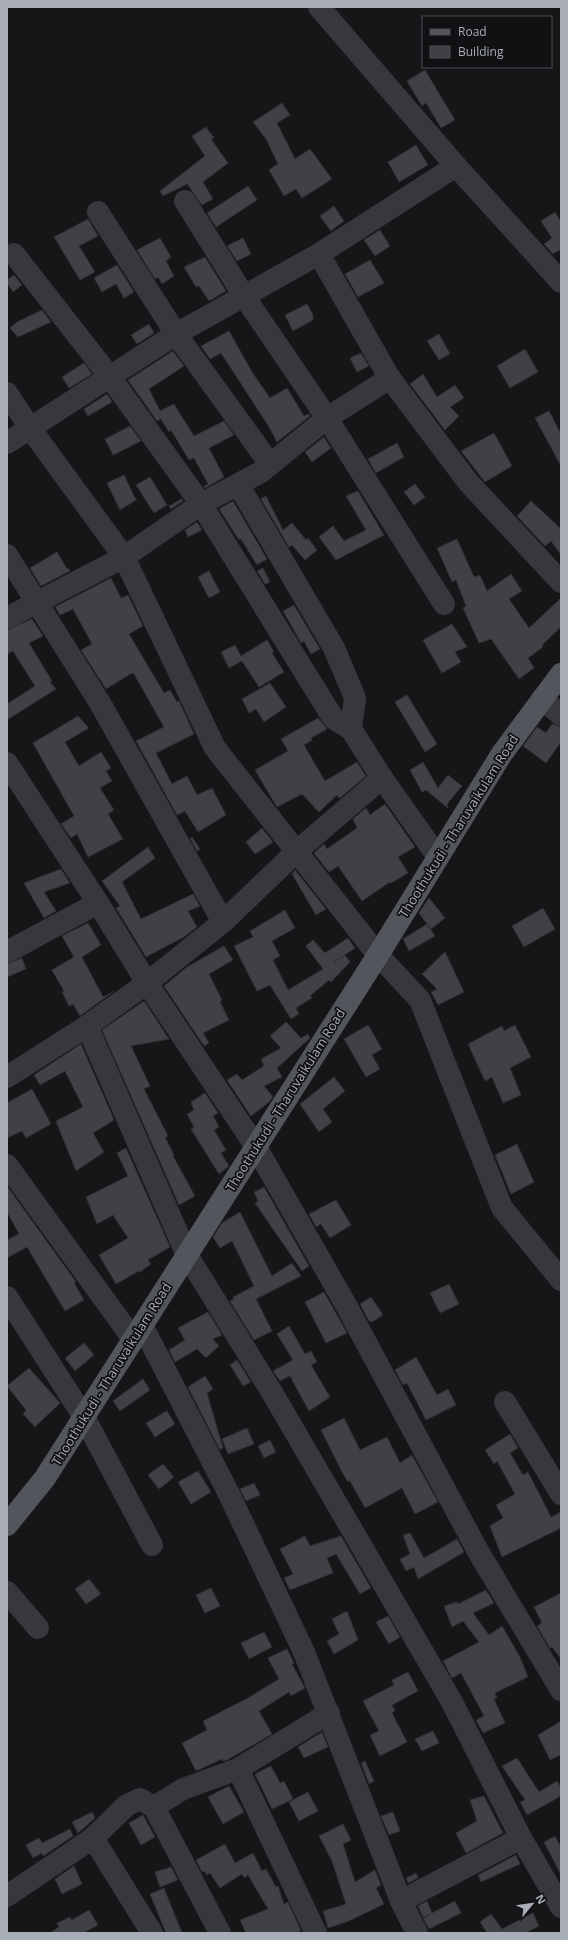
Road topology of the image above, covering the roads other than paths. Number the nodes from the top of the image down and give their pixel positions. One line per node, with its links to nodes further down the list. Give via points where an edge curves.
1 (319, 7): 2 (street)
2 (456, 166): 6 (street); 7 (street)
3 (185, 201): 8 (street)
4 (98, 212): 9 (street)
5 (14, 254): 10 (street)
6 (319, 254): 8 (street); 11 (street)
7 (561, 282)
8 (244, 296): 9 (street); 13 (street)
9 (176, 334): 10 (street); 16 (street)
10 (110, 377): 14 (street); 18 (street)
11 (390, 378): 13 (street); 21 (street, via 468,482)
12 (7, 393): 14 (street)
13 (327, 418): 16 (street); 23 (street)
14 (30, 428): 15 (street); 20 (street)
15 (7, 443)
16 (270, 464): 17 (street)
17 (239, 486): 18 (street); 28 (street, via 334,648 355,698)
18 (201, 504): 20 (street); 28 (street, via 333,718)
19 (7, 555): 22 (street)
20 (124, 557): 22 (street); 31 (street, via 215,748)
21 (561, 582)
22 (38, 603): 24 (street); 34 (street, via 100,703)
23 (444, 604)
24 (7, 618)
25 (561, 674): 26 (main road, Thoothukudi - Tharuvaikulam Road)
26 (542, 699): 27 (street); 32 (main road, Thoothukudi - Tharuvaikulam Road, via 501,755)
27 (561, 716)
28 (351, 729): 30 (street)
29 (7, 763): 33 (street)
30 (382, 778): 31 (street); 32 (street)
31 (297, 851): 34 (street); 36 (street)
32 (438, 857): 36 (main road, Thoothukudi - Tharuvaikulam Road)
33 (98, 903): 35 (street); 37 (street)
34 (223, 922): 37 (street)
35 (7, 952)
36 (378, 955): 40 (main road, Thoothukudi - Tharuvaikulam Road); 43 (street, via 420,1000 502,1208)
37 (147, 983): 38 (street); 40 (street)
38 (87, 1026): 39 (street); 42 (street)
39 (7, 1077)
40 (256, 1147): 42 (main road, Thoothukudi - Tharuvaikulam Road); 53 (street, via 346,1305 479,1553)
41 (7, 1164): 45 (street)
42 (187, 1255): 45 (main road, Thoothukudi - Tharuvaikulam Road); 58 (street, via 273,1394 448,1695)
43 (561, 1280)
44 (7, 1297): 47 (street)
45 (138, 1332): 47 (main road, Thoothukudi - Tharuvaikulam Road); 54 (street, via 228,1492 301,1645)
46 (505, 1402): 48 (street)
47 (84, 1417): 49 (main road, Thoothukudi - Tharuvaikulam Road, via 45,1478); 50 (street)
48 (561, 1494)
49 (7, 1525)
50 (152, 1546)
51 (7, 1592): 52 (street)
52 (38, 1628)
53 (561, 1690)
54 (329, 1713): 55 (street); 60 (street)
55 (238, 1769): 56 (street, via 183,1790); 64 (street)
56 (154, 1807): 57 (street, via 140,1799 127,1805); 63 (street)
57 (93, 1838): 59 (street); 62 (street)
58 (521, 1838): 60 (street); 61 (street)
59 (7, 1896)
60 (401, 1901): 65 (street)
61 (561, 1907)
62 (152, 1933)
63 (220, 1933)
64 (316, 1933)
65 (417, 1933)

